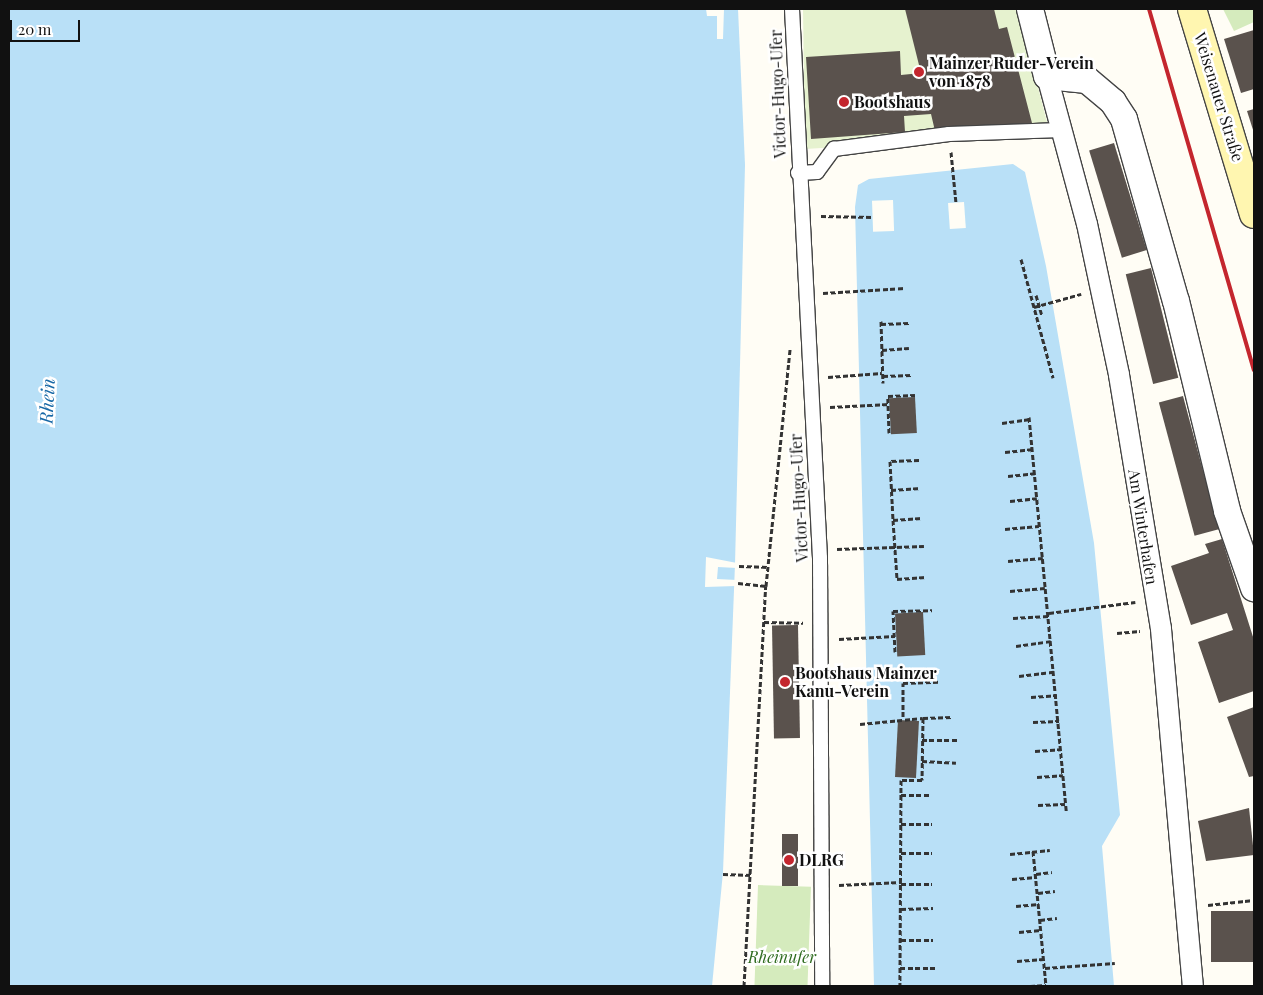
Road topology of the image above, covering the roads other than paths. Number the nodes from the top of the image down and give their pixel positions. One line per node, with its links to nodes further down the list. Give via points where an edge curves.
1 (792, 9): 6 (lane, Victor-Hugo-Ufer)
2 (1030, 9): 4 (street, Am Winterhafen)
3 (1192, 9): 7 (main road, Weisenauer Straße)
4 (1047, 76): 5 (street, Am Winterhafen); 8 (street, via 1087,80 1113,102 1124,119 1176,301 1228,511)
5 (1061, 130): 6 (lane, via 949,134 834,149 817,172); 10 (street, Am Winterhafen, via 1119,375 1161,629)
6 (798, 173): 9 (lane, Victor-Hugo-Ufer, via 809,312 821,624)
7 (1254, 214)
8 (1254, 588)
9 (822, 986)
10 (1193, 986)

